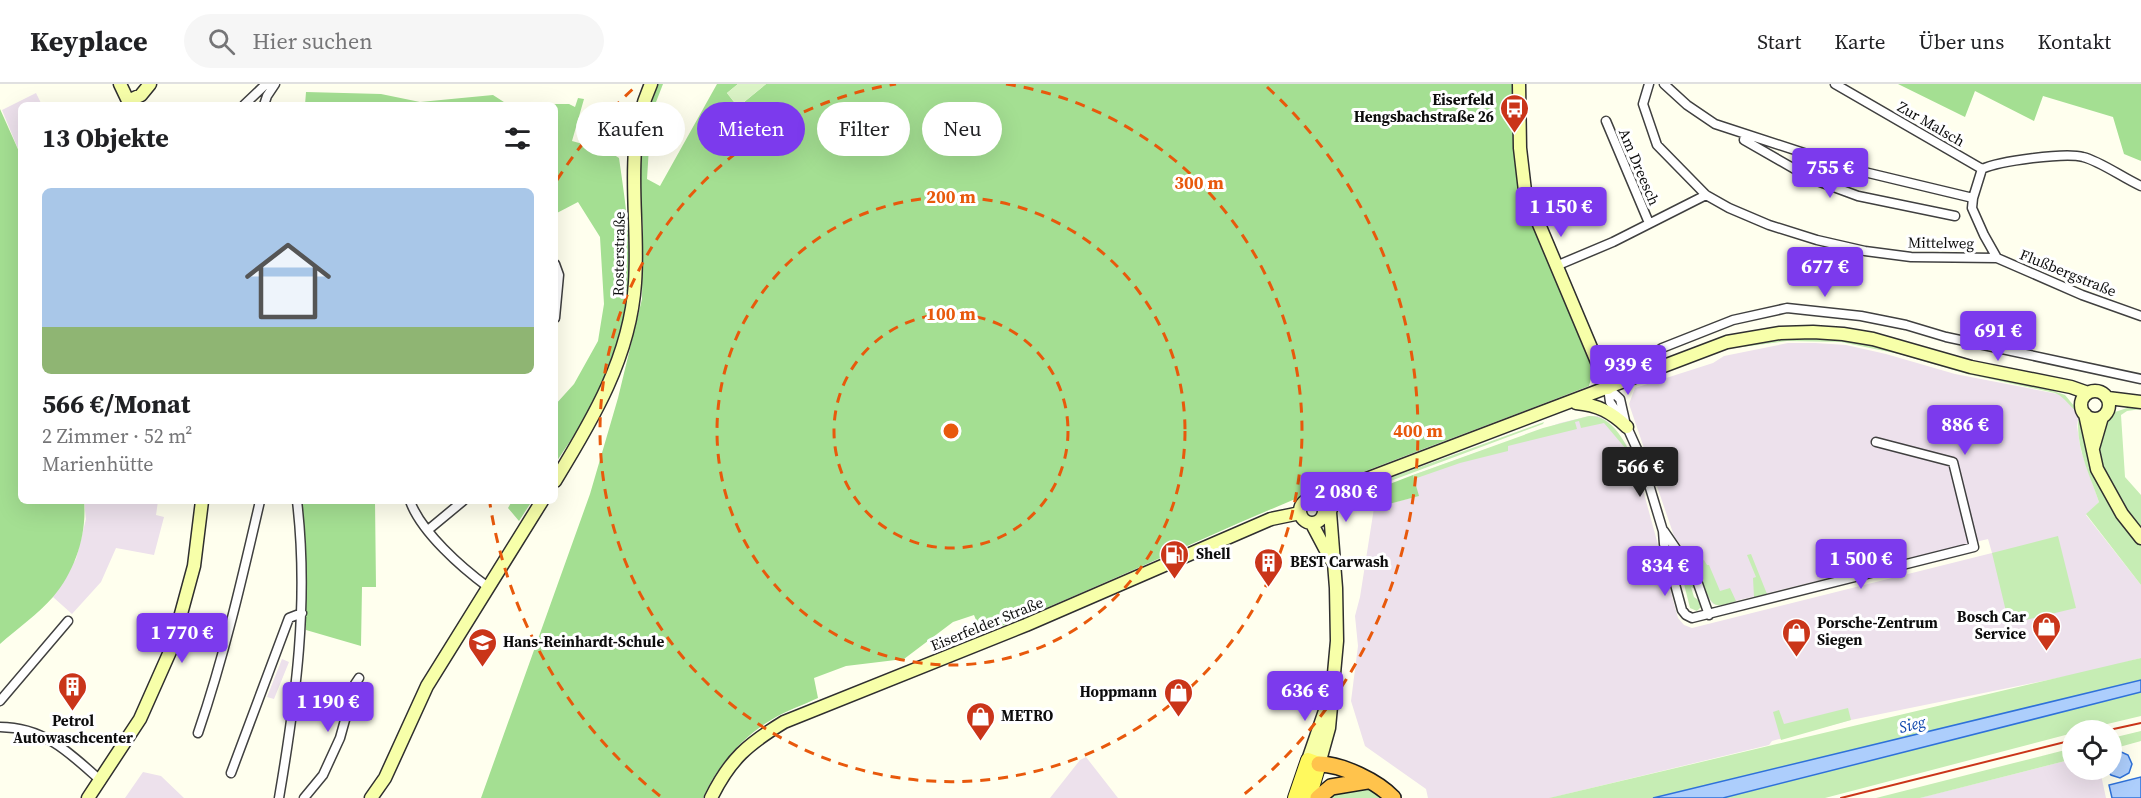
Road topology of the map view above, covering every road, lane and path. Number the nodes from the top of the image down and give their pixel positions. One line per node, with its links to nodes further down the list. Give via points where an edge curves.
1 (120, 84): 10 (main road)
2 (150, 84): 11 (main road)
3 (266, 84): 12 (street)
4 (275, 84): 13 (street)
5 (651, 84): 37 (main road, Rosterstraße, via 636,129 633,160 635,281 627,335 603,398)
6 (1519, 84): 23 (main road, via 1525,191)
7 (1649, 84): 18 (street, Mittelweg, via 1643,104 1657,146)
8 (1664, 84): 15 (street, via 1715,124)
9 (1835, 84): 16 (street, Zur Malsch)
10 (129, 102)
11 (130, 102)
12 (247, 102)
13 (265, 102)
14 (1605, 121): 21 (street, Am Dreesch)
15 (1745, 135): 19 (street, via 1856,170); 20 (street, via 1744,140 1812,179 1858,196)
16 (1982, 169): 17 (street, via 2011,161 2082,156); 19 (street)
17 (2141, 186)
18 (1706, 195): 21 (street, Am Dreesch); 22 (street, Mittelweg, via 1769,225 1836,245 1911,257)
19 (1973, 198): 22 (street, Flußbergstraße, via 1974,216)
20 (1955, 216)
21 (1649, 224): 23 (street, Am Dreesch)
22 (1997, 258): 24 (street, Flußbergstraße)
23 (1556, 266): 28 (main road)
24 (2141, 316)
25 (1647, 373): 26 (street, via 1647,358 1662,348 1733,320 1787,308 1906,325); 27 (main road, Eiserfelder Straße, via 1727,342 1813,332 1873,339 1971,367); 28 (main road, Eiserfelder Straße)
26 (2141, 379)
27 (2058, 386): 29 (main road, Eiserfelder Straße); 33 (main road, Eiserfelder Straße)
28 (1608, 388): 31 (main road, Eiserfelder Straße); 34 (street, via 1610,402)
29 (2088, 393): 32 (main road, Eiserfelder Straße, via 2096,391); 33 (main road)
30 (2135, 401): 32 (main road)
31 (1572, 402): 34 (main road, via 1603,408); 38 (main road, Eiserfelder Straße)
32 (2106, 408): 33 (main road, via 2093,419); 36 (main road)
33 (2083, 410): 36 (main road)
34 (1627, 427): 49 (street, via 1641,458)
35 (1876, 442): 54 (street, via 1953,462 1974,547)
36 (2092, 448): 50 (main road, via 2107,489)
37 (558, 476)
38 (1361, 481): 39 (main road, Eiserfelder Straße); 51 (main road, via 1332,506)
39 (1321, 503): 46 (main road, Eiserfelder Straße, via 1305,501); 47 (main road, via 1324,510)
40 (202, 504): 62 (main road, via 194,566 172,647 140,719)
41 (259, 504): 59 (street, via 235,607)
42 (297, 504): 53 (street)
43 (411, 504): 48 (street)
44 (459, 504): 48 (street)
45 (540, 504): 52 (main road)
46 (1300, 513): 47 (main road, via 1305,522); 68 (main road, Eiserfelder Straße, via 1263,522 1026,625 784,722 753,741 735,758)
47 (1316, 522): 51 (main road)
48 (428, 530): 52 (street)
49 (1663, 531): 54 (street, via 1693,572); 54 (street, via 1682,610 1692,618)
50 (2141, 538)
51 (1333, 564): 60 (main road, via 1336,641 1329,728)
52 (488, 587): 67 (main road, via 427,686 385,778)
53 (303, 613): 61 (street, via 290,618); 65 (street, via 292,722)
54 (1709, 615)
55 (68, 621): 57 (street)
56 (359, 678): 66 (street, via 340,738 323,775)
57 (0, 700)
58 (0, 727): 62 (street, via 17,727 45,736)
59 (198, 733)
60 (1314, 762): 63 (highway, via 1334,774); 69 (main road); 70 (main road)
61 (231, 773)
62 (101, 781): 64 (main road)
63 (1368, 781): 71 (highway, via 1331,787); 72 (highway)
64 (88, 798)
65 (279, 798)
66 (304, 798)
67 (371, 798)
68 (711, 798)
69 (1294, 798)
70 (1309, 798)
71 (1318, 798)
72 (1393, 798)

